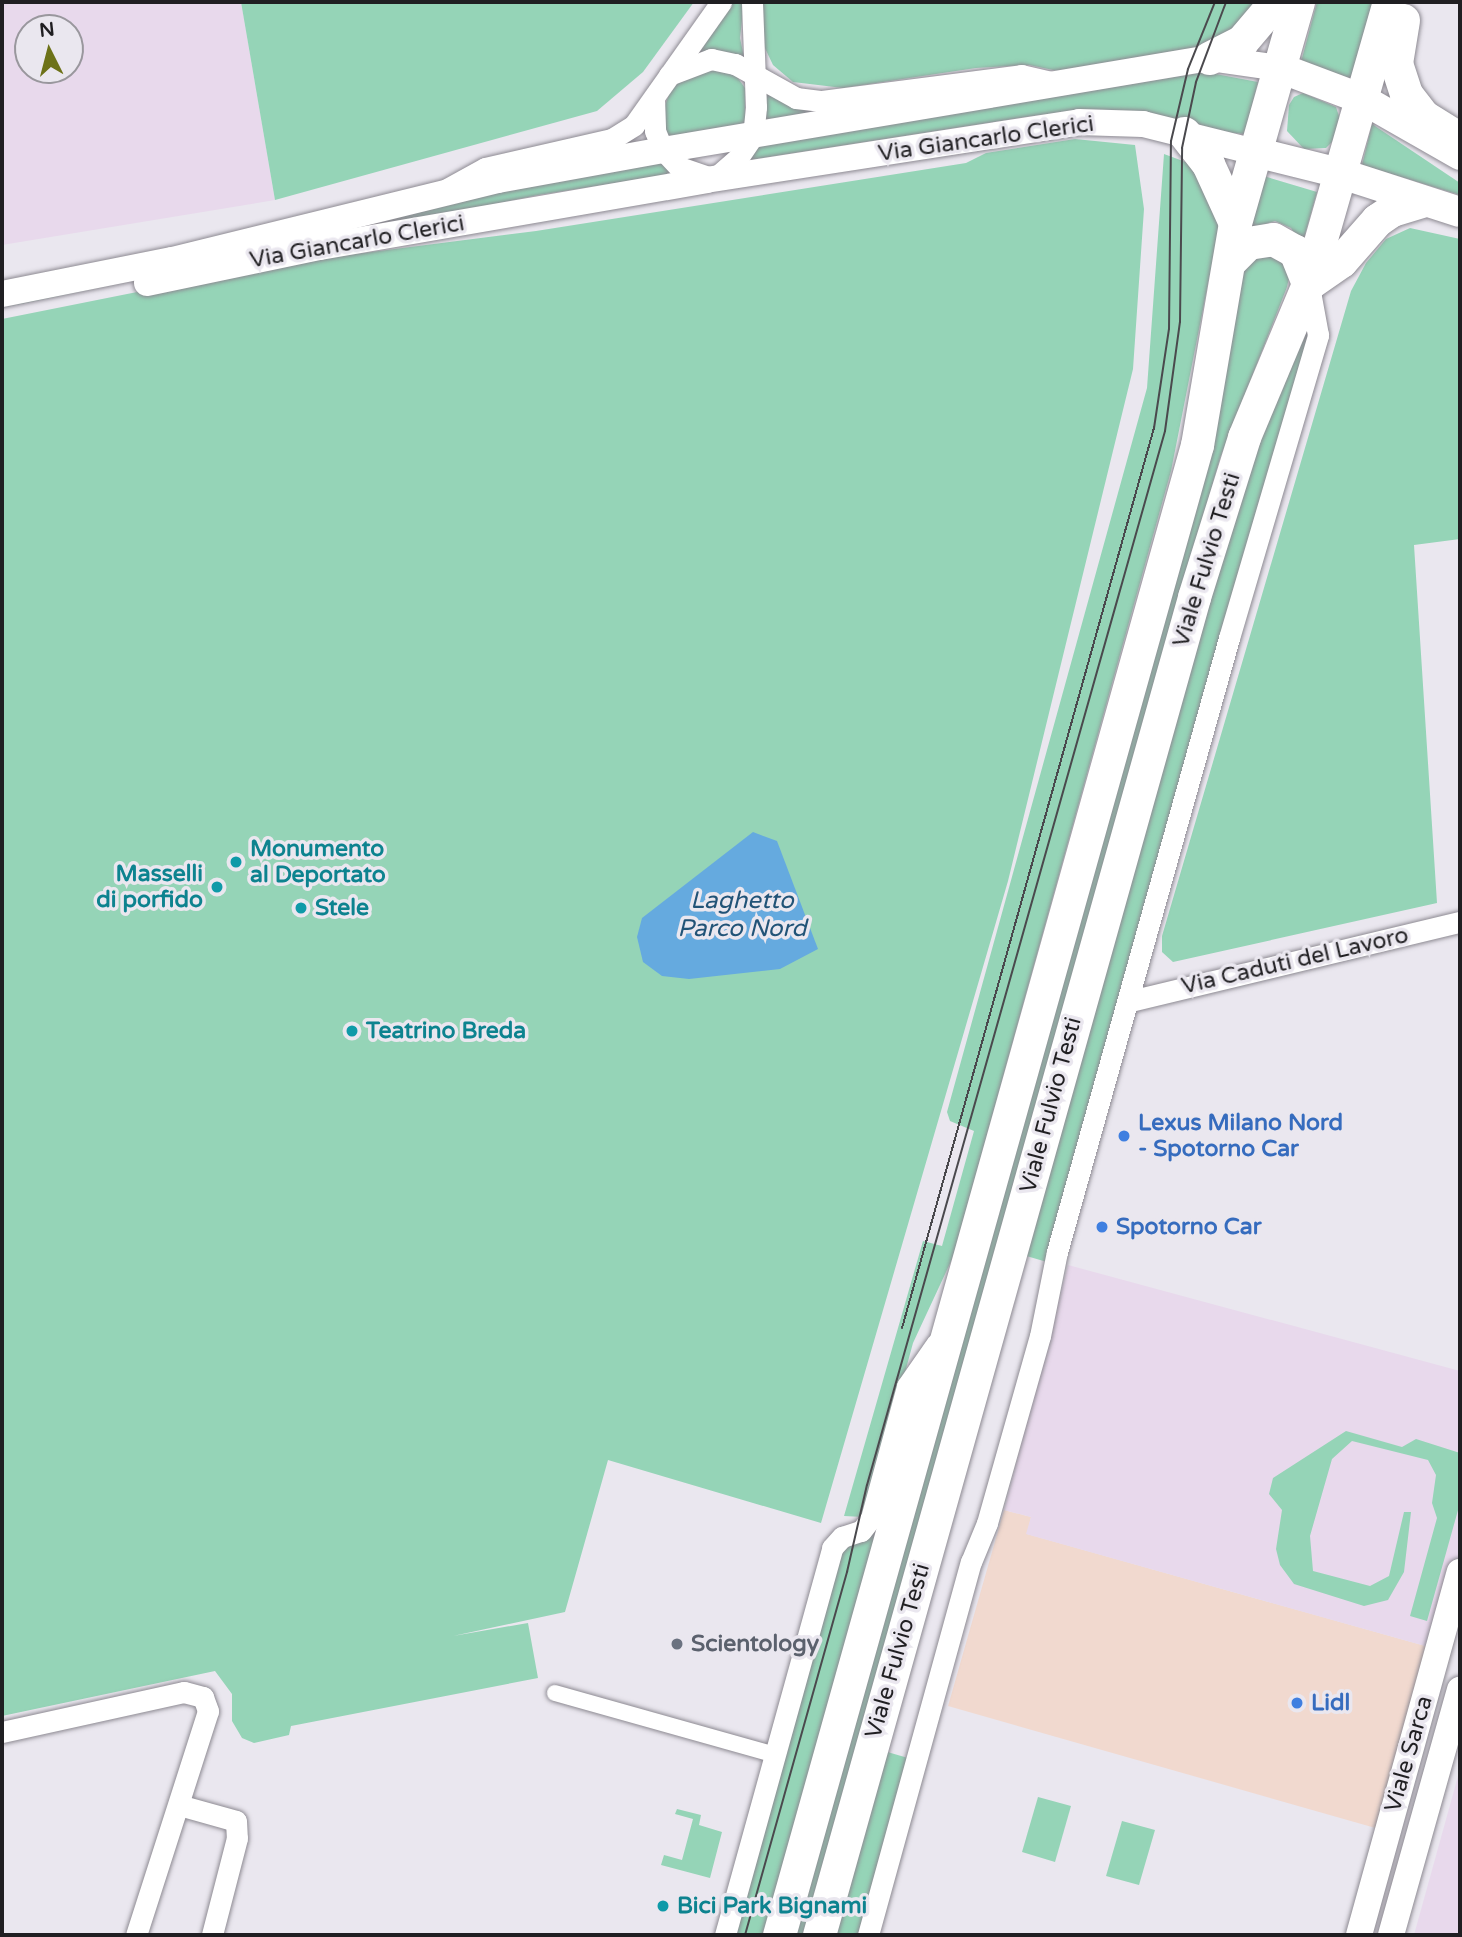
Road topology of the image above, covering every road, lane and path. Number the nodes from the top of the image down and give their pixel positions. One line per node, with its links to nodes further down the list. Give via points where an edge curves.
1 (721, 2): 10 (street)
2 (752, 2): 9 (street, via 750,44)
3 (1275, 2): 7 (main road, via 1242,41)
4 (1297, 2): 8 (main road, Viale Fulvio Testi)
5 (1389, 2): 13 (main road, Viale Fulvio Testi)
6 (1409, 2): 16 (main road, via 1396,46 1400,78 1423,116)
7 (1209, 58): 8 (street, Via Giancarlo Clerici); 11 (street, Via Giancarlo Clerici)
8 (1280, 68): 13 (main road); 18 (main road, Viale Fulvio Testi)
9 (756, 74): 10 (street, Via Giancarlo Clerici, via 711,60); 11 (street, Via Giancarlo Clerici, via 796,98 822,101 1021,75); 15 (street)
10 (669, 75): 12 (street, Via Giancarlo Clerici)
11 (1063, 86): 15 (street, Via Giancarlo Clerici)
12 (654, 99): 17 (street, via 655,131); 22 (street, Via Giancarlo Clerici, via 634,125 612,139 485,168 467,174)
13 (1362, 99): 19 (main road); 20 (main road, Viale Fulvio Testi)
14 (1184, 133): 18 (street, Via Giancarlo Clerici); 21 (street, Via Giancarlo Clerici, via 1143,124 1079,122); 25 (main road, via 1208,164)
15 (753, 136): 17 (street, Via Giancarlo Clerici); 21 (street, via 738,158)
16 (1460, 139)
17 (663, 150): 21 (street, Via Giancarlo Clerici, via 679,167); 22 (street, Via Giancarlo Clerici)
18 (1255, 152): 20 (main road); 25 (main road, Viale Fulvio Testi)
19 (1460, 155)
20 (1339, 173): 23 (main road); 27 (main road, Viale Fulvio Testi)
21 (714, 179): 29 (street, Via Giancarlo Clerici, via 320,247)
22 (440, 194): 28 (street, Via Giancarlo Clerici, via 172,260)
23 (1422, 201): 24 (main road); 27 (main road, via 1377,220 1341,261)
24 (1460, 212)
25 (1235, 223): 26 (main road, Viale Fulvio Testi)
26 (1230, 261): 27 (main road, via 1248,243 1273,239 1295,251); 32 (main road, Viale Fulvio Testi, via 1197,444)
27 (1308, 284): 31 (street, Viale Fulvio Testi, via 1318,335); 43 (main road, Viale Fulvio Testi, via 1244,437 1194,597)
28 (2, 294)
29 (2, 313)
30 (1460, 922): 31 (street, Via Caduti del Lavoro)
31 (1130, 1001): 44 (street, Viale Fulvio Testi, via 1057,1252 1040,1336 987,1523 971,1562)
32 (950, 1324): 37 (street, Viale Fulvio Testi, via 907,1387 871,1518 861,1531 842,1537 832,1548); 42 (main road, Viale Fulvio Testi)
33 (1460, 1572): 45 (street, Viale Sarca)
34 (1460, 1689): 46 (street, Viale Sarca)
35 (555, 1693): 37 (street)
36 (2, 1732): 38 (street, via 184,1692 203,1697 208,1711)
37 (776, 1755): 41 (street, Viale Fulvio Testi)
38 (178, 1805): 39 (street); 40 (street, via 236,1821 237,1838)
39 (136, 1935)
40 (212, 1935)
41 (725, 1935)
42 (779, 1935)
43 (818, 1935)
44 (868, 1935)
45 (1359, 1935)
46 (1391, 1935)

